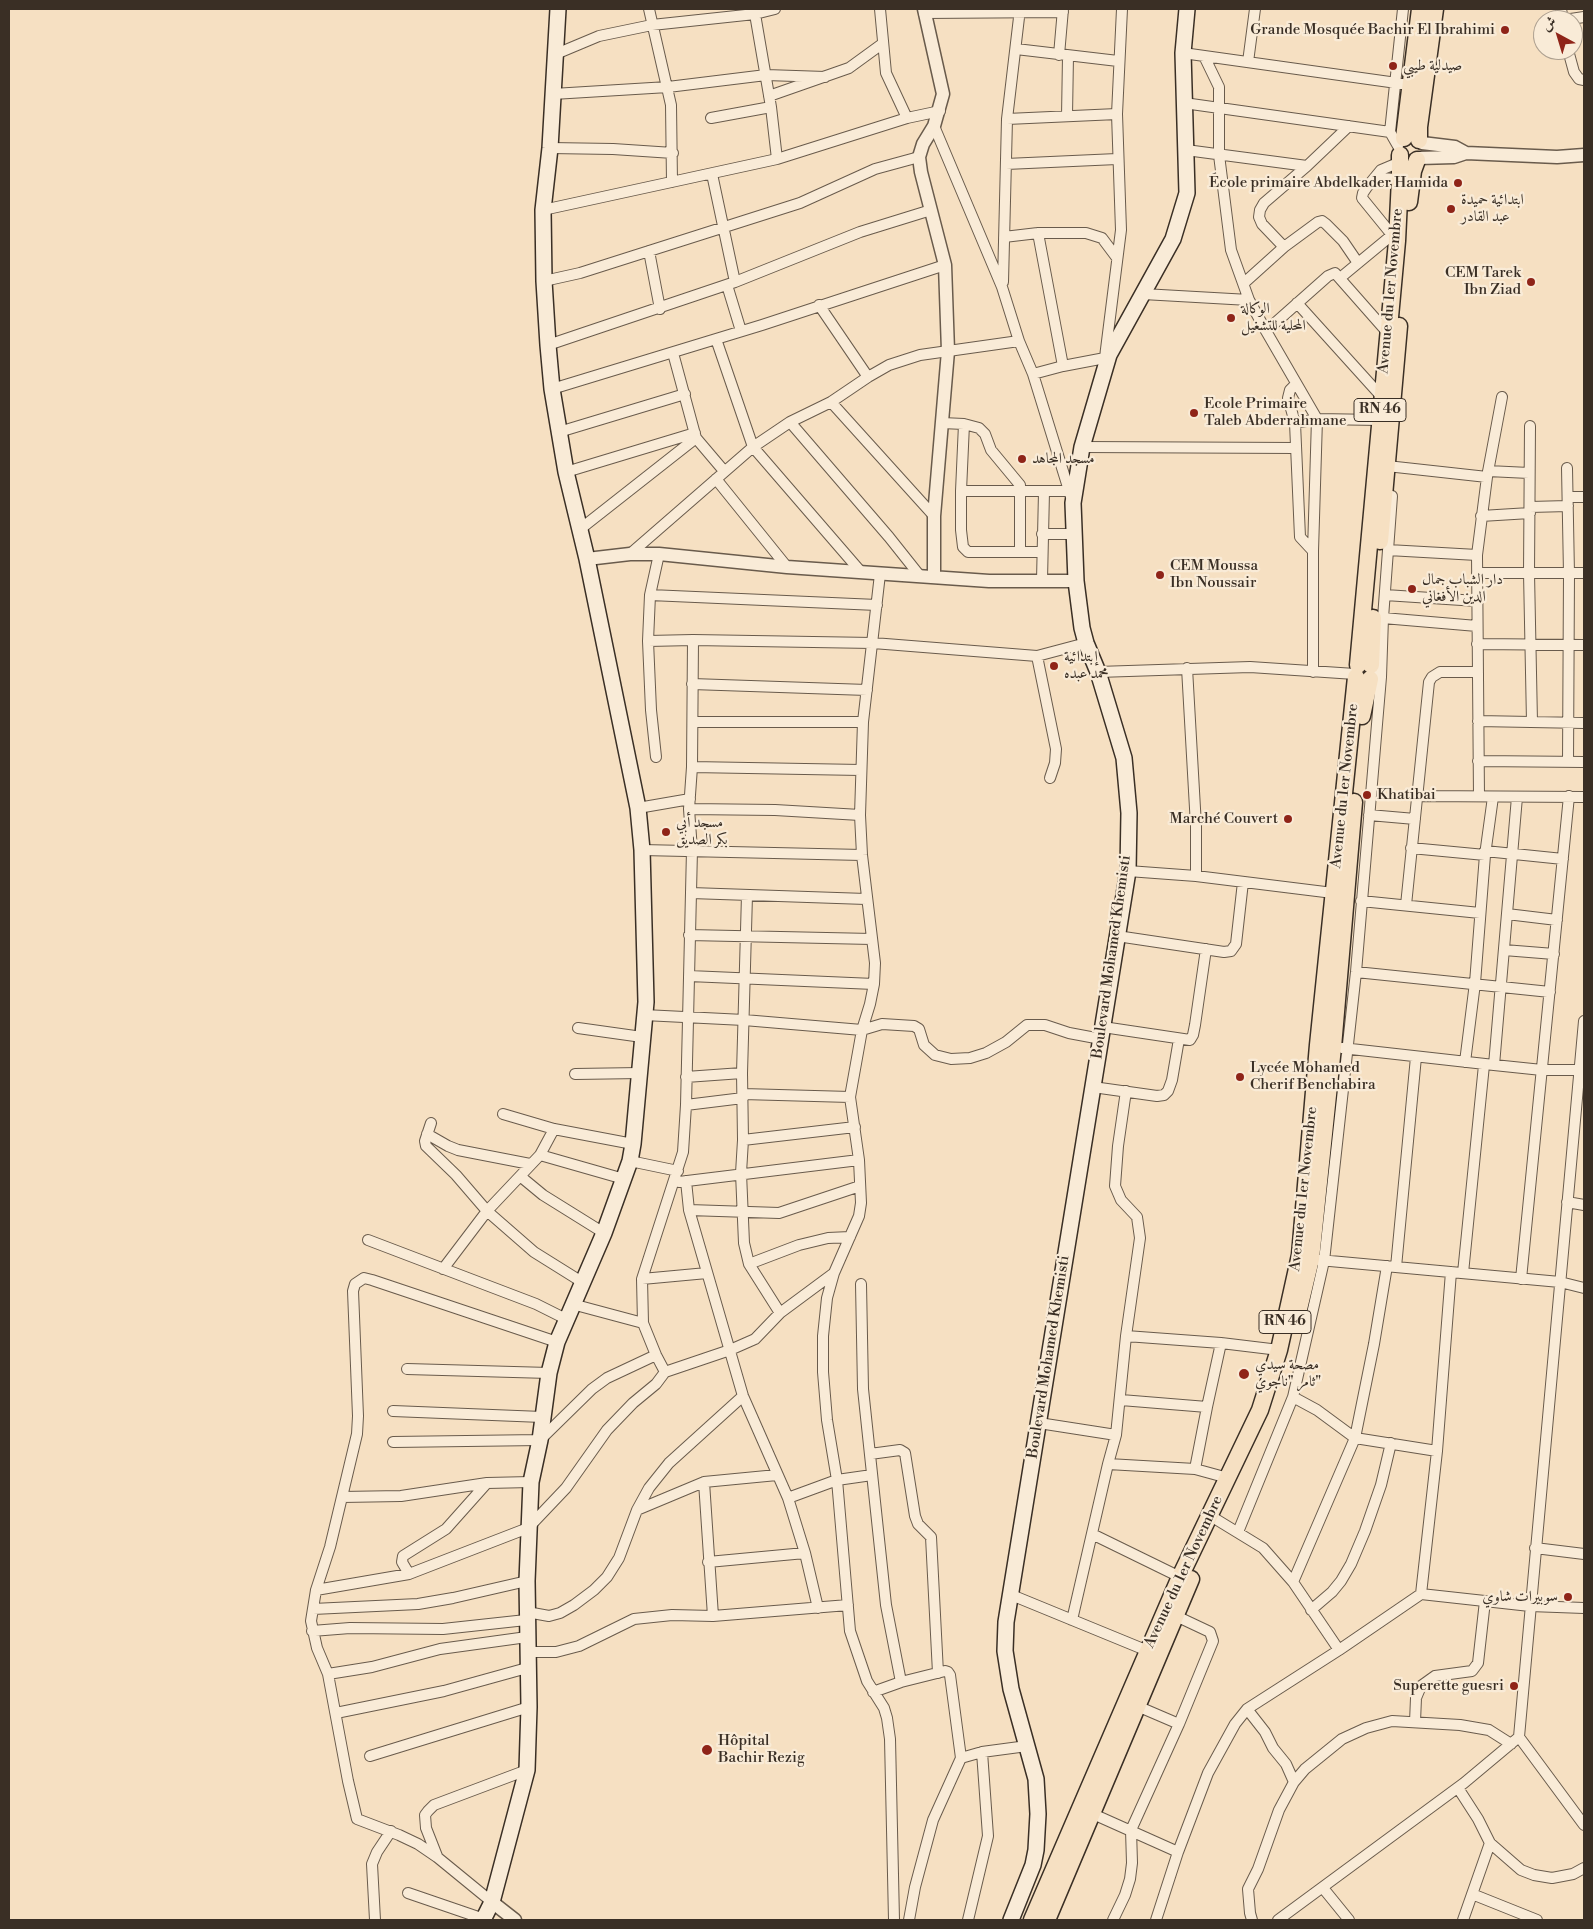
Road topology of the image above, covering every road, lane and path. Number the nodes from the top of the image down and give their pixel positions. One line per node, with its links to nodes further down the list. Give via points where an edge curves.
1 (558, 9): 19 (main road)
2 (649, 9): 15 (street)
3 (775, 9): 14 (street)
4 (880, 9): 16 (street)
5 (1122, 9): 23 (street)
6 (1187, 9): 18 (main road, Boulevard Mohamed Khemisti)
7 (1255, 9): 24 (street)
8 (1403, 9): 28 (street)
9 (1420, 9): 29 (main road, Avenue du 1er Novembre / RN 46)
10 (1435, 9): 45 (main road, Avenue du 1er Novembre / RN 46, via 1419,127)
11 (1020, 10): 12 (street); 13 (street); 17 (street)
12 (1063, 10): 20 (street)
13 (924, 11): 36 (street, via 943,94)
14 (755, 14): 15 (street); 25 (street)
15 (652, 25): 19 (street, via 599,36); 30 (street)
16 (882, 44): 26 (street, via 849,68); 40 (street, via 886,73)
17 (1016, 49): 20 (street); 41 (street)
18 (1183, 53): 21 (street); 33 (main road, Boulevard Mohamed Khemisti)
19 (556, 54): 31 (main road)
20 (1064, 55): 23 (street); 38 (street)
21 (1204, 56): 24 (street); 35 (street, via 1219,87)
22 (1571, 60): 27 (street, via 1574,72)
23 (1118, 61): 37 (street)
24 (1248, 62): 28 (street)
25 (766, 75): 26 (street); 30 (street); 32 (street)
26 (825, 77): 32 (street)
27 (1584, 80)
28 (1394, 83): 29 (street); 45 (street)
29 (1410, 85): 45 (main road, Avenue du 1er Novembre / RN 46)
30 (668, 87): 31 (street); 47 (street, via 672,105)
31 (553, 94): 44 (main road)
32 (769, 96): 34 (street)
33 (1184, 103): 35 (street); 46 (main road, Boulevard Mohamed Khemisti)
34 (771, 107): 39 (street); 51 (street)
35 (1219, 108): 43 (street); 48 (street)
36 (940, 111): 40 (street); 42 (street)
37 (1116, 114): 38 (street); 52 (street)
38 (1067, 116): 41 (street)
39 (710, 118)
40 (907, 118): 51 (street)
41 (1007, 119): 53 (street)
42 (934, 126): 50 (street); 74 (street)
43 (1350, 126): 45 (street); 54 (street)
44 (550, 148): 47 (street); 59 (main road)
45 (1408, 148): 49 (street, via 1454,157 1466,153 1557,158); 56 (street); 57 (main road, Avenue du 1er Novembre / RN 46); 110 (main road, Avenue du 1er Novembre / RN 46, via 1411,183)
46 (1186, 150): 48 (street); 75 (main road, Boulevard Mohamed Khemisti, via 1187,193 1173,239)
47 (673, 153): 58 (street)
48 (1219, 155): 54 (street); 72 (street, via 1231,250)
49 (1584, 155)
50 (920, 156): 60 (street, via 920,172); 61 (street, via 876,169 800,203)
51 (778, 159): 55 (street)
52 (1118, 159): 53 (street); 67 (street, via 1121,230)
53 (1006, 164): 63 (street)
54 (1307, 166): 65 (street, via 1260,210 1262,224)
55 (712, 174): 58 (street); 61 (street)
56 (1375, 178): 57 (street); 64 (street, via 1362,198)
57 (1400, 179): 64 (main road, Avenue du 1er Novembre / RN 46)
58 (672, 182): 59 (street)
59 (544, 210): 71 (main road)
60 (931, 210): 69 (street); 73 (street, via 860,232)
61 (723, 227): 66 (street); 73 (street)
62 (1038, 234): 63 (street); 67 (street, via 1096,235); 89 (street)
63 (1004, 236): 74 (street)
64 (1394, 238): 68 (street); 82 (main road, Avenue du 1er Novembre / RN 46)
65 (1284, 247): 68 (street, via 1315,223 1322,222); 72 (street)
66 (649, 250): 71 (street); 79 (street)
67 (1117, 258): 88 (street)
68 (1358, 263): 70 (street)
69 (945, 265): 78 (street); 86 (street)
70 (1340, 278): 77 (street, via 1331,274); 82 (street)
71 (544, 282): 85 (main road)
72 (1244, 283): 76 (street)
73 (731, 284): 79 (street); 80 (street)
74 (1002, 287): 84 (street)
75 (1143, 294): 76 (street); 88 (main road, Boulevard Mohamed Khemisti)
76 (1249, 300): 81 (street)
77 (1297, 303): 81 (street); 95 (street)
78 (819, 305): 80 (street); 91 (street)
79 (660, 309): 85 (street)
80 (741, 331): 83 (street)
81 (1266, 331): 92 (street)
82 (1387, 332): 95 (main road, Avenue du 1er Novembre / RN 46)
83 (716, 339): 87 (street); 107 (street)
84 (1019, 341): 86 (street); 90 (street)
85 (548, 345): 93 (main road)
86 (948, 351): 91 (street, via 904,359); 101 (street)
87 (673, 353): 93 (street); 94 (street)
88 (1107, 357): 89 (street); 108 (main road, Boulevard Mohamed Khemisti)
89 (1063, 366): 90 (street)
90 (1033, 374): 120 (street)
91 (868, 377): 97 (street)
92 (1296, 384): 98 (street); 102 (street, via 1288,398)
93 (552, 389): 105 (main road)
94 (685, 394): 105 (street); 106 (street)
95 (1381, 396): 99 (main road, Avenue du 1er Novembre / RN 46)
96 (1502, 397): 115 (street)
97 (831, 402): 100 (street); 124 (street)
98 (1317, 419): 99 (street); 102 (street); 131 (street)
99 (1379, 420): 167 (main road, Avenue du 1er Novembre / RN 46)
100 (790, 422): 107 (street); 144 (street)
101 (942, 423): 103 (street); 124 (street)
102 (1295, 423): 109 (street)
103 (964, 424): 117 (street); 118 (street, via 982,430 991,450 1016,478)
104 (1530, 426): 114 (street)
105 (560, 432): 113 (main road)
106 (695, 435): 112 (street); 113 (street); 126 (street)
107 (753, 447): 112 (street); 138 (street)
108 (1082, 447): 109 (street); 120 (main road, Boulevard Mohamed Khemisti)
109 (1296, 448): 131 (street, via 1300,537)
110 (1390, 466): 115 (street); 129 (street); 167 (main road, Avenue du 1er Novembre / RN 46)
111 (1567, 468): 122 (street)
112 (724, 471): 116 (street)
113 (566, 472): 126 (main road)
114 (1529, 473): 115 (street); 123 (street)
115 (1487, 474): 125 (street)
116 (716, 479): 133 (street); 137 (street)
117 (961, 491): 118 (street); 130 (street, via 961,540 965,550)
118 (1021, 492): 119 (street); 130 (street)
119 (1044, 492): 120 (street); 127 (street)
120 (1071, 497): 128 (main road, Boulevard Mohamed Khemisti)
121 (1584, 497): 122 (street)
122 (1568, 502): 123 (street); 143 (street)
123 (1530, 510): 125 (street); 140 (street)
124 (934, 516): 145 (street)
125 (1481, 516): 135 (street)
126 (579, 530): 136 (main road)
127 (1042, 534): 128 (street); 132 (street)
128 (1073, 534): 147 (main road, Boulevard Mohamed Khemisti)
129 (1388, 550): 135 (street); 149 (street)
130 (1020, 551): 132 (street)
131 (1313, 551): 165 (street)
132 (1042, 552): 146 (street)
133 (630, 554): 134 (street); 136 (street)
134 (659, 554): 137 (street); 148 (street)
135 (1477, 554): 139 (street)
136 (587, 559): 190 (main road)
137 (788, 567): 138 (street)
138 (862, 572): 142 (street)
139 (1477, 573): 140 (street); 150 (street)
140 (1529, 573): 143 (street); 159 (street)
141 (1584, 573): 143 (street)
142 (880, 574): 144 (street); 151 (street)
143 (1569, 574): 160 (street)
144 (920, 576): 145 (street)
145 (934, 577): 146 (street)
146 (1042, 580): 147 (street)
147 (1076, 581): 157 (main road, Boulevard Mohamed Khemisti)
148 (650, 595): 151 (street); 155 (street)
149 (1385, 595): 150 (street); 152 (street)
150 (1477, 601): 153 (street)
151 (877, 605): 156 (street)
152 (1383, 618): 153 (street); 167 (street)
153 (1477, 626): 158 (street)
154 (693, 640): 155 (street); 156 (street); 168 (street)
155 (648, 641): 176 (street)
156 (873, 642): 162 (street); 169 (street)
157 (1086, 643): 162 (street); 164 (main road, Boulevard Mohamed Khemisti)
158 (1477, 644): 159 (street); 166 (street)
159 (1531, 644): 160 (street); 173 (street)
160 (1569, 645): 161 (street); 174 (street)
161 (1584, 645)
162 (1037, 656): 182 (street, via 1056,749)
163 (1187, 668): 164 (street); 165 (street); 202 (street)
164 (1098, 672): 201 (main road, Boulevard Mohamed Khemisti, via 1124,758 1129,812)
165 (1313, 672): 167 (street)
166 (1477, 672): 170 (street); 183 (street, via 1445,671 1432,677)
167 (1367, 673): 192 (street); 205 (main road, Avenue du 1er Novembre / RN 46); 236 (main road, Avenue du 1er Novembre / RN 46)
168 (692, 684): 169 (street); 171 (street)
169 (867, 690): 172 (street)
170 (1478, 721): 173 (street); 177 (street)
171 (693, 722): 172 (street); 180 (street)
172 (863, 722): 181 (street)
173 (1532, 722): 174 (street)
174 (1570, 723): 175 (street); 178 (street)
175 (1584, 723)
176 (656, 756)
177 (1478, 761): 178 (street); 184 (street)
178 (1568, 762): 179 (street)
179 (1584, 762)
180 (692, 767): 181 (street); 189 (street)
181 (861, 770): 191 (street)
182 (1050, 778)
183 (1418, 796): 184 (street); 193 (street)
184 (1479, 796): 187 (street)
185 (1569, 796): 186 (street); 188 (street); 200 (street)
186 (1584, 796)
187 (1493, 797): 188 (street); 197 (street)
188 (1518, 797): 198 (street)
189 (690, 804): 190 (street); 191 (street); 196 (street)
190 (638, 808): 195 (main road)
191 (860, 815): 199 (street)
192 (1369, 815): 193 (street); 208 (street)
193 (1415, 820): 194 (street)
194 (1411, 848): 197 (street); 209 (street)
195 (642, 850): 196 (street); 227 (main road)
196 (692, 850): 199 (street); 204 (street)
197 (1485, 853): 198 (street); 210 (street)
198 (1512, 854): 200 (street); 211 (street)
199 (862, 855): 207 (street)
200 (1563, 859): 212 (street)
201 (1128, 871): 202 (street); 215 (main road, Boulevard Mohamed Khemisti)
202 (1196, 876): 203 (street)
203 (1243, 882): 205 (street); 217 (street, via 1234,949 1228,952)
204 (691, 893): 206 (street); 213 (street)
205 (1333, 893): 236 (main road, Avenue du 1er Novembre / RN 46)
206 (747, 895): 207 (street); 214 (street)
207 (866, 899): 216 (street)
208 (1361, 901): 209 (street); 220 (street)
209 (1406, 905): 210 (street)
210 (1480, 913): 223 (street)
211 (1507, 914): 212 (street); 218 (street)
212 (1557, 920): 219 (street)
213 (689, 935): 214 (street); 221 (street)
214 (745, 936): 216 (street); 222 (street)
215 (1117, 936): 217 (street); 233 (main road, Boulevard Mohamed Khemisti)
216 (872, 939): 224 (street)
217 (1206, 949): 235 (street, via 1193,1035 1190,1040)
218 (1504, 950): 219 (street); 225 (street)
219 (1554, 954): 226 (street)
220 (1356, 972): 223 (street); 236 (street)
221 (689, 976): 222 (street); 228 (street)
222 (744, 977): 224 (street); 229 (street)
223 (1475, 983): 225 (street); 238 (street)
224 (874, 984): 232 (street)
225 (1501, 986): 226 (street); 239 (street)
226 (1550, 992): 240 (street)
227 (644, 1015): 228 (street); 234 (main road)
228 (687, 1018): 229 (street); 245 (street)
229 (744, 1020): 232 (street); 243 (street)
230 (1584, 1021): 241 (street)
231 (578, 1028): 234 (street)
232 (862, 1030): 233 (street, via 882,1024 914,1026 919,1029 924,1045 935,1054 951,1059 986,1053 1027,1025 1045,1025 1069,1033); 249 (street)
233 (1102, 1033): 235 (street); 246 (main road, Boulevard Mohamed Khemisti)
234 (642, 1038): 242 (main road)
235 (1178, 1039): 247 (street, via 1172,1080 1164,1095)
236 (1332, 1047): 237 (street); 277 (main road, Avenue du 1er Novembre / RN 46); 298 (main road, Avenue du 1er Novembre / RN 46, via 1300,1255)
237 (1416, 1057): 238 (street); 279 (street)
238 (1466, 1062): 239 (street)
239 (1489, 1065): 240 (street); 284 (street)
240 (1542, 1070): 241 (street); 286 (street)
241 (1583, 1070): 269 (street)
242 (640, 1073): 244 (street); 257 (main road)
243 (742, 1073): 245 (street); 248 (street)
244 (575, 1074)
245 (686, 1077): 250 (street)
246 (1093, 1088): 247 (street); 309 (main road, Boulevard Mohamed Khemisti)
247 (1126, 1091): 294 (street, via 1115,1186 1137,1217 1140,1238)
248 (743, 1096): 249 (street); 250 (street); 256 (street)
249 (850, 1097): 253 (street)
250 (686, 1105): 262 (street, via 683,1152)
251 (503, 1114): 254 (street)
252 (431, 1123): 255 (street)
253 (855, 1128): 256 (street); 259 (street)
254 (554, 1129): 257 (street); 258 (street)
255 (427, 1134): 261 (street, via 458,1150); 272 (street, via 426,1146)
256 (743, 1140): 263 (street)
257 (633, 1144): 260 (main road)
258 (540, 1155): 261 (street); 265 (street)
259 (859, 1160): 263 (street); 268 (street)
260 (630, 1161): 262 (street); 265 (main road)
261 (530, 1164): 264 (street)
262 (678, 1171): 267 (street)
263 (741, 1173): 266 (street); 273 (street)
264 (520, 1176): 272 (street); 274 (street, via 543,1196)
265 (624, 1179): 274 (main road)
266 (686, 1181): 267 (street); 271 (street)
267 (673, 1183): 285 (street)
268 (860, 1186): 273 (street, via 779,1213); 275 (street, via 859,1216)
269 (1567, 1202): 270 (street); 288 (street)
270 (1584, 1205)
271 (689, 1210): 273 (street); 282 (street)
272 (487, 1211): 280 (street); 287 (street, via 534,1252)
273 (743, 1212): 278 (street, via 744,1243)
274 (604, 1233): 287 (main road)
275 (850, 1237): 278 (street, via 828,1238); 283 (street)
276 (368, 1240): 280 (street)
277 (1318, 1260): 279 (street); 304 (street); 329 (main road, Avenue du 1er Novembre / RN 46, via 1265,1424)
278 (749, 1264): 292 (street)
279 (1391, 1267): 281 (street); 311 (street)
280 (443, 1268): 291 (street, via 536,1304)
281 (1451, 1272): 284 (street); 315 (street)
282 (707, 1273): 285 (street); 297 (street)
283 (834, 1273): 292 (street); 322 (street, via 827,1298 823,1372)
284 (1463, 1273): 286 (street)
285 (642, 1279): 293 (street)
286 (1521, 1279): 288 (street)
287 (582, 1282): 291 (main road)
288 (1560, 1282): 290 (street); 333 (street)
289 (861, 1284): 316 (street, via 863,1389)
290 (1584, 1288)
291 (569, 1312): 293 (street); 295 (main road)
292 (780, 1313): 297 (street, via 755,1339)
293 (643, 1324): 299 (street)
294 (1126, 1336): 296 (street); 305 (street)
295 (557, 1342): 302 (main road); 326 (street, via 372,1280 359,1280 353,1291 357,1434)
296 (1221, 1343): 298 (street); 306 (street)
297 (730, 1350): 301 (street); 303 (street)
298 (1279, 1350): 321 (main road, Avenue du 1er Novembre / RN 46, via 1260,1410)
299 (656, 1355): 301 (street); 312 (street, via 607,1378)
300 (407, 1370): 302 (street)
301 (665, 1372): 330 (street, via 607,1430 566,1488)
302 (550, 1373): 308 (main road)
303 (743, 1396): 319 (street); 328 (street, via 669,1463)
304 (1293, 1398): 311 (street, via 1317,1410); 331 (street)
305 (1121, 1400): 306 (street); 310 (street)
306 (1206, 1407): 318 (street)
307 (393, 1412): 308 (street)
308 (542, 1417): 312 (main road)
309 (1039, 1423): 310 (street); 342 (main road, Boulevard Mohamed Khemisti)
310 (1116, 1435): 317 (street)
311 (1355, 1438): 314 (street); 340 (street)
312 (540, 1440): 313 (street); 323 (main road)
313 (393, 1442)
314 (1391, 1442): 315 (street); 350 (street, via 1381,1485 1351,1564 1332,1592)
315 (1437, 1451): 343 (street)
316 (870, 1454): 320 (street); 361 (street, via 900,1450 906,1455 915,1516 932,1541)
317 (1108, 1464): 318 (street); 332 (street)
318 (1195, 1470): 321 (street)
319 (777, 1475): 324 (street); 327 (street)
320 (872, 1475): 322 (street); 363 (street, via 886,1605)
321 (1228, 1478): 329 (main road, Avenue du 1er Novembre / RN 46)
322 (837, 1480): 327 (street); 345 (street)
323 (531, 1482): 325 (street); 330 (main road)
324 (704, 1482): 328 (street); 336 (street)
325 (487, 1483): 326 (street, via 401,1496); 337 (street, via 446,1528 403,1556 402,1562)
326 (342, 1498): 341 (street)
327 (788, 1498): 334 (street)
328 (637, 1510): 351 (street, via 619,1558 594,1590 560,1613)
329 (1214, 1518): 331 (street); 338 (main road, Avenue du 1er Novembre / RN 46); 353 (main road, Avenue du 1er Novembre / RN 46)
330 (528, 1528): 337 (street); 339 (main road)
331 (1238, 1532): 340 (street, via 1263,1548)
332 (1092, 1534): 338 (street); 354 (street)
333 (1535, 1548): 335 (street); 346 (street)
334 (805, 1553): 336 (street); 347 (street)
335 (1584, 1554)
336 (708, 1562): 352 (street)
337 (409, 1574): 341 (street)
338 (1180, 1576): 358 (main road, Avenue du 1er Novembre / RN 46)
339 (527, 1581): 349 (street, via 418,1604); 351 (main road)
340 (1293, 1582): 350 (street)
341 (316, 1590): 349 (street)
342 (1009, 1594): 354 (street); 372 (main road, Boulevard Mohamed Khemisti, via 1005,1651 1011,1688)
343 (1421, 1594): 344 (street); 357 (street)
344 (1485, 1601): 346 (street); 369 (street, via 1478,1663 1472,1671 1435,1676 1421,1686 1416,1698)
345 (848, 1605): 347 (street); 364 (street, via 850,1631)
346 (1530, 1606): 348 (street); 371 (street, via 1526,1668)
347 (818, 1608): 352 (street)
348 (1584, 1608)
349 (312, 1609): 355 (street)
350 (1311, 1610): 357 (street)
351 (527, 1616): 355 (street, via 443,1629); 356 (main road)
352 (713, 1616): 359 (street, via 634,1619 579,1646 556,1652)
353 (1176, 1616): 365 (main road, Avenue du 1er Novembre / RN 46); 370 (street, via 1210,1632 1212,1641)
354 (1072, 1620): 358 (street)
355 (312, 1631): 362 (street)
356 (527, 1637): 359 (main road); 362 (street, via 440,1648 372,1667)
357 (1339, 1650): 367 (street)
358 (1148, 1651): 399 (main road, Avenue du 1er Novembre / RN 46)
359 (527, 1652): 360 (main road)
360 (528, 1668): 366 (main road); 368 (street, via 444,1691)
361 (938, 1673): 363 (street); 375 (street, via 947,1671 950,1675)
362 (328, 1674): 368 (street)
363 (901, 1682): 364 (street)
364 (873, 1692): 395 (street, via 884,1708 890,1739)
365 (1137, 1706): 370 (street); 379 (main road, Avenue du 1er Novembre / RN 46)
366 (529, 1707): 374 (street); 376 (main road)
367 (1247, 1709): 377 (street, via 1286,1764); 384 (street, via 1208,1773)
368 (336, 1713): 382 (street, via 354,1812 362,1822)
369 (1415, 1722): 371 (street, via 1489,1730); 377 (street, via 1392,1721 1342,1739)
370 (1179, 1724): 381 (street)
371 (1515, 1740): 378 (street); 380 (street)
372 (1027, 1746): 373 (street); 398 (main road, Boulevard Mohamed Khemisti, via 1036,1779 1036,1850)
373 (982, 1752): 375 (street); 397 (street, via 988,1836)
374 (370, 1756)
375 (961, 1758): 396 (street, via 933,1820)
376 (527, 1770): 385 (street, via 434,1805 425,1815 426,1828); 390 (main road)
377 (1294, 1782): 403 (street, via 1279,1810 1248,1889)
378 (1458, 1788): 383 (street); 387 (street)
379 (1093, 1814): 381 (street); 400 (main road, Avenue du 1er Novembre / RN 46)
380 (1583, 1820)
381 (1130, 1830): 384 (street); 401 (street, via 1130,1879)
382 (391, 1831): 385 (street); 393 (street, via 372,1864)
383 (1490, 1843): 386 (street, via 1521,1870 1534,1875 1552,1878); 389 (street)
384 (1178, 1852): 402 (street)
385 (437, 1857): 390 (street)
386 (1584, 1868)
387 (1323, 1888): 391 (street); 405 (street)
388 (408, 1893): 392 (street)
389 (1472, 1894): 406 (street); 407 (street)
390 (492, 1902): 392 (main road); 394 (street)
391 (1293, 1916): 404 (street)
392 (483, 1919)
393 (375, 1920)
394 (516, 1920)
395 (894, 1920)
396 (909, 1920)
397 (968, 1920)
398 (1011, 1920)
399 (1032, 1920)
400 (1047, 1920)
401 (1113, 1920)
402 (1156, 1920)
403 (1252, 1920)
404 (1278, 1920)
405 (1349, 1920)
406 (1463, 1920)
407 (1537, 1920)

